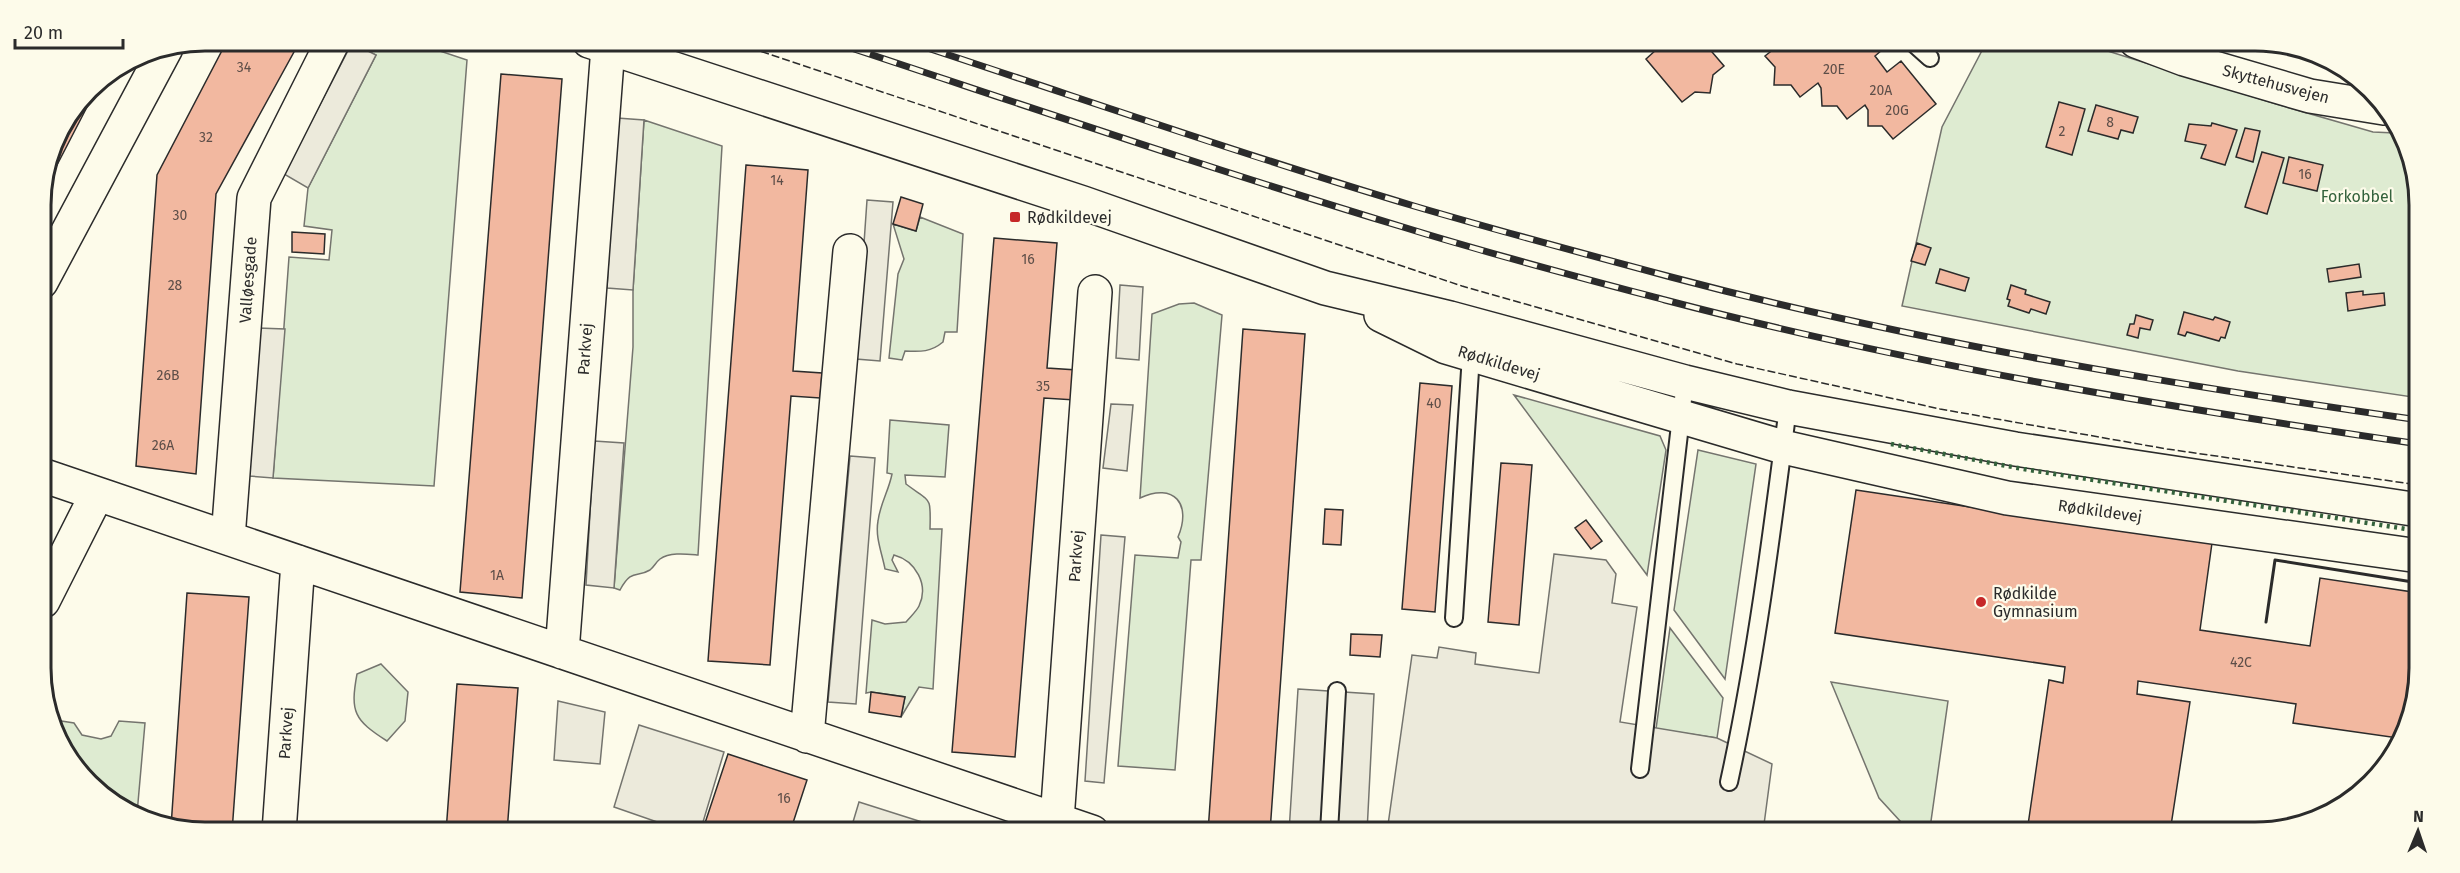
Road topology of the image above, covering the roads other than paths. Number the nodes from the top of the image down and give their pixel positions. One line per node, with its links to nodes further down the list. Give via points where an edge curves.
1 (328, 51): 21 (street, Valløesgade, via 254,198)
2 (598, 51): 26 (street, Parkvej)
3 (620, 51): 11 (street, Rødkildevej, via 846,123)
4 (1923, 51): 7 (lane)
5 (2164, 51): 8 (street, Skyttehusvejen, via 2310,96)
6 (161, 57): 10 (street)
7 (1930, 58)
8 (2373, 106)
9 (850, 251): 28 (street)
10 (51, 263)
11 (1325, 288): 13 (street, Rødkildevej, via 1446,347); 14 (street, Rødkildevej)
12 (1095, 292): 31 (street, Parkvej)
13 (1471, 355): 16 (street, Rødkildevej); 25 (lane)
14 (1685, 382): 15 (street, Rødkildevej); 16 (lane)
15 (1788, 407): 17 (lane); 20 (street, Rødkildevej, via 2015,449)
16 (1681, 418): 17 (street, Rødkildevej); 29 (lane)
17 (1783, 447): 22 (street, Rødkildevej, via 2007,498); 30 (lane, via 1750,671)
18 (51, 478): 19 (street)
19 (97, 494): 21 (street); 24 (street)
20 (2409, 508)
21 (228, 538): 23 (street)
22 (2409, 555)
23 (298, 562): 26 (street); 32 (street, Parkvej)
24 (51, 585)
25 (1454, 618)
26 (562, 652): 28 (street)
27 (1337, 691): 34 (lane)
28 (807, 735): 31 (street)
29 (1640, 769)
30 (1729, 782)
31 (1057, 820): 33 (street)
32 (280, 822)
33 (1063, 822)
34 (1330, 822)

